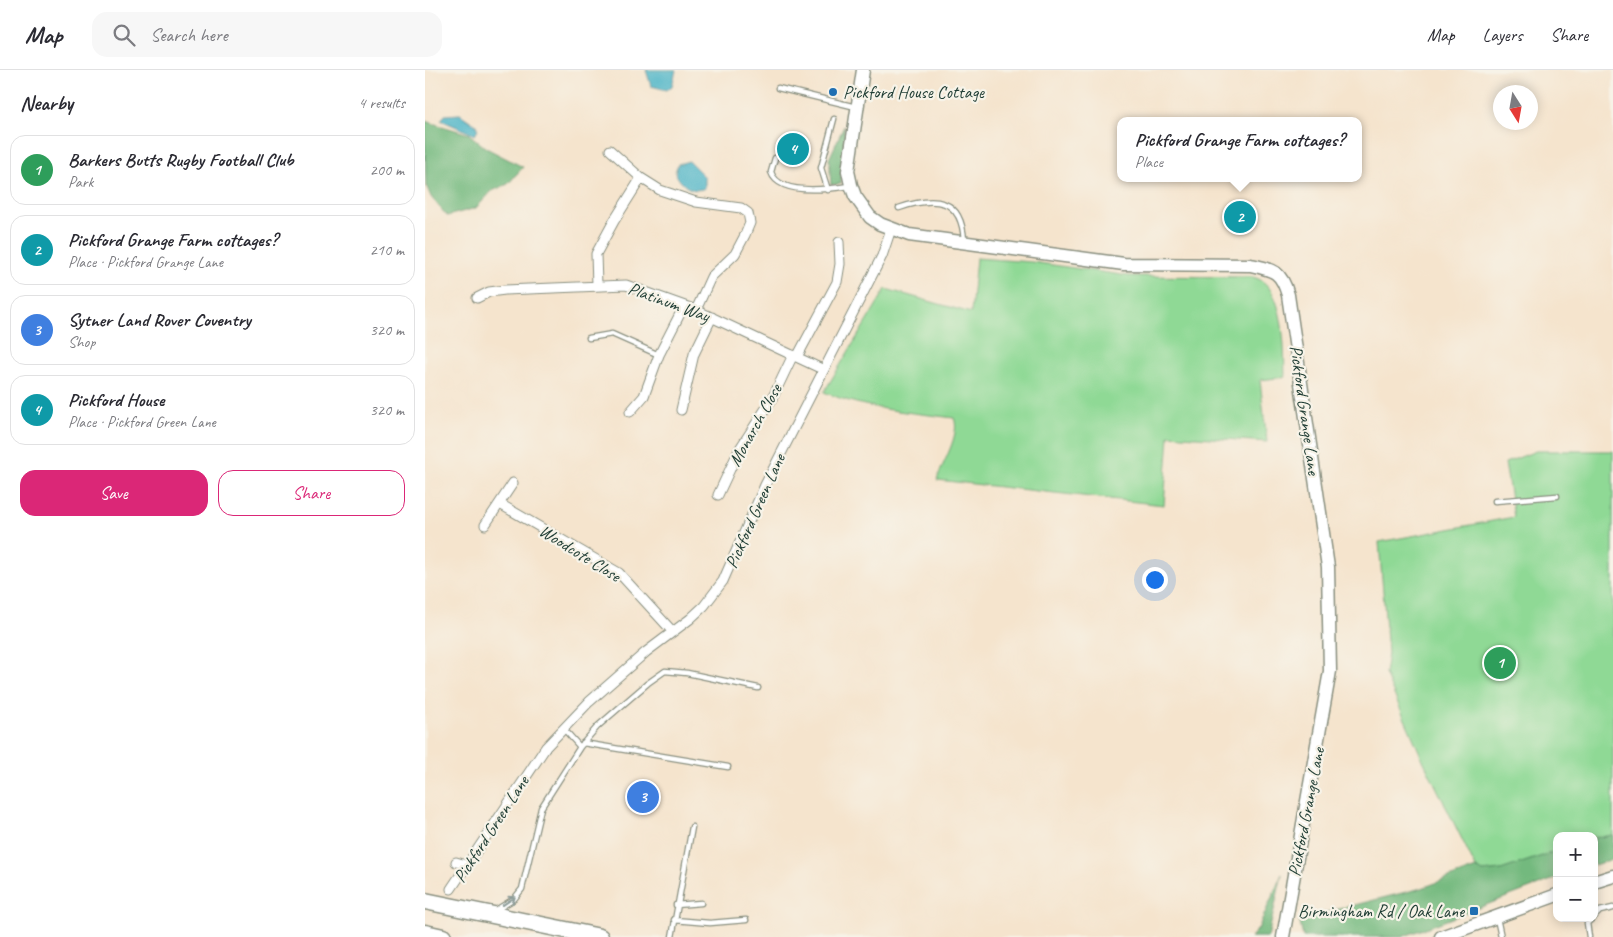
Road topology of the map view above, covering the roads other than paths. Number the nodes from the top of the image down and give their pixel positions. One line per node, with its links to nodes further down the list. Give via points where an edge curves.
1 (863, 70): 3 (street)
2 (778, 88): 3 (lane)
3 (857, 107): 8 (street, via 848,171)
4 (834, 118): 9 (lane, via 821,168)
5 (610, 150): 7 (street)
6 (775, 158): 9 (lane, via 771,172 780,182 800,188)
7 (641, 178): 14 (street, via 596,254); 17 (street, via 660,190 696,202 724,204 748,213 750,220 735,254 711,277)
8 (851, 185): 9 (lane); 11 (street, via 870,217)
9 (828, 190)
10 (899, 208): 13 (lane, via 918,202 948,204 961,220)
11 (891, 229): 13 (street, Pickford Grange Lane, via 909,235); 22 (street, Pickford Green Lane, via 878,264)
12 (839, 242): 21 (street, Monarch Close, via 837,282)
13 (965, 242): 57 (street, Pickford Grange Lane, via 1123,264 1251,264 1269,268 1284,280 1328,567 1330,671)
14 (597, 284): 15 (street, Platinum Way, via 505,290); 16 (street, Platinum Way, via 626,285)
15 (477, 298)
16 (684, 306): 17 (street, Platinum Way); 20 (street)
17 (696, 310): 18 (street, Platinum Way)
18 (712, 317): 21 (street, Platinum Way); 23 (street, via 694,354)
19 (589, 338): 20 (lane, via 612,334)
20 (659, 356): 24 (street, via 643,396)
21 (795, 356): 22 (street, Platinum Way); 26 (street, Monarch Close, via 739,450)
22 (822, 369): 31 (street, Pickford Green Lane, via 765,485 723,581 704,606)
23 (681, 410)
24 (630, 412)
25 (513, 483): 29 (street)
26 (718, 495)
27 (1557, 496): 28 (lane)
28 (1495, 501)
29 (500, 504): 30 (street); 31 (street, Woodcote Close, via 619,573)
30 (485, 525)
31 (673, 632): 33 (street, Pickford Green Lane)
32 (758, 688): 34 (lane, via 665,671 599,726)
33 (563, 728): 34 (lane); 38 (street, Pickford Green Lane, via 545,747)
34 (582, 745): 35 (lane); 48 (lane, one-way to 34, via 514,899 523,884 541,808)
35 (728, 767)
36 (692, 827): 45 (lane)
37 (456, 862): 38 (street)
38 (467, 866): 41 (street, Pickford Green Lane)
39 (1613, 876): 40 (street)
40 (1598, 881)
41 (451, 889)
42 (1553, 896): 49 (street)
43 (425, 901): 48 (highway)
44 (701, 903): 45 (lane)
45 (676, 905): 50 (lane)
46 (1613, 908): 47 (lane)
47 (1598, 913)
48 (489, 914): 55 (highway)
49 (1497, 917): 58 (street); 59 (lane)
50 (674, 920): 51 (lane, via 710,923); 56 (lane)
51 (746, 920)
52 (1588, 922): 60 (lane)
53 (425, 933): 54 (highway)
54 (443, 937)
55 (600, 937)
56 (672, 937)
57 (1283, 937)
58 (1441, 937)
59 (1501, 937)
60 (1589, 937)

